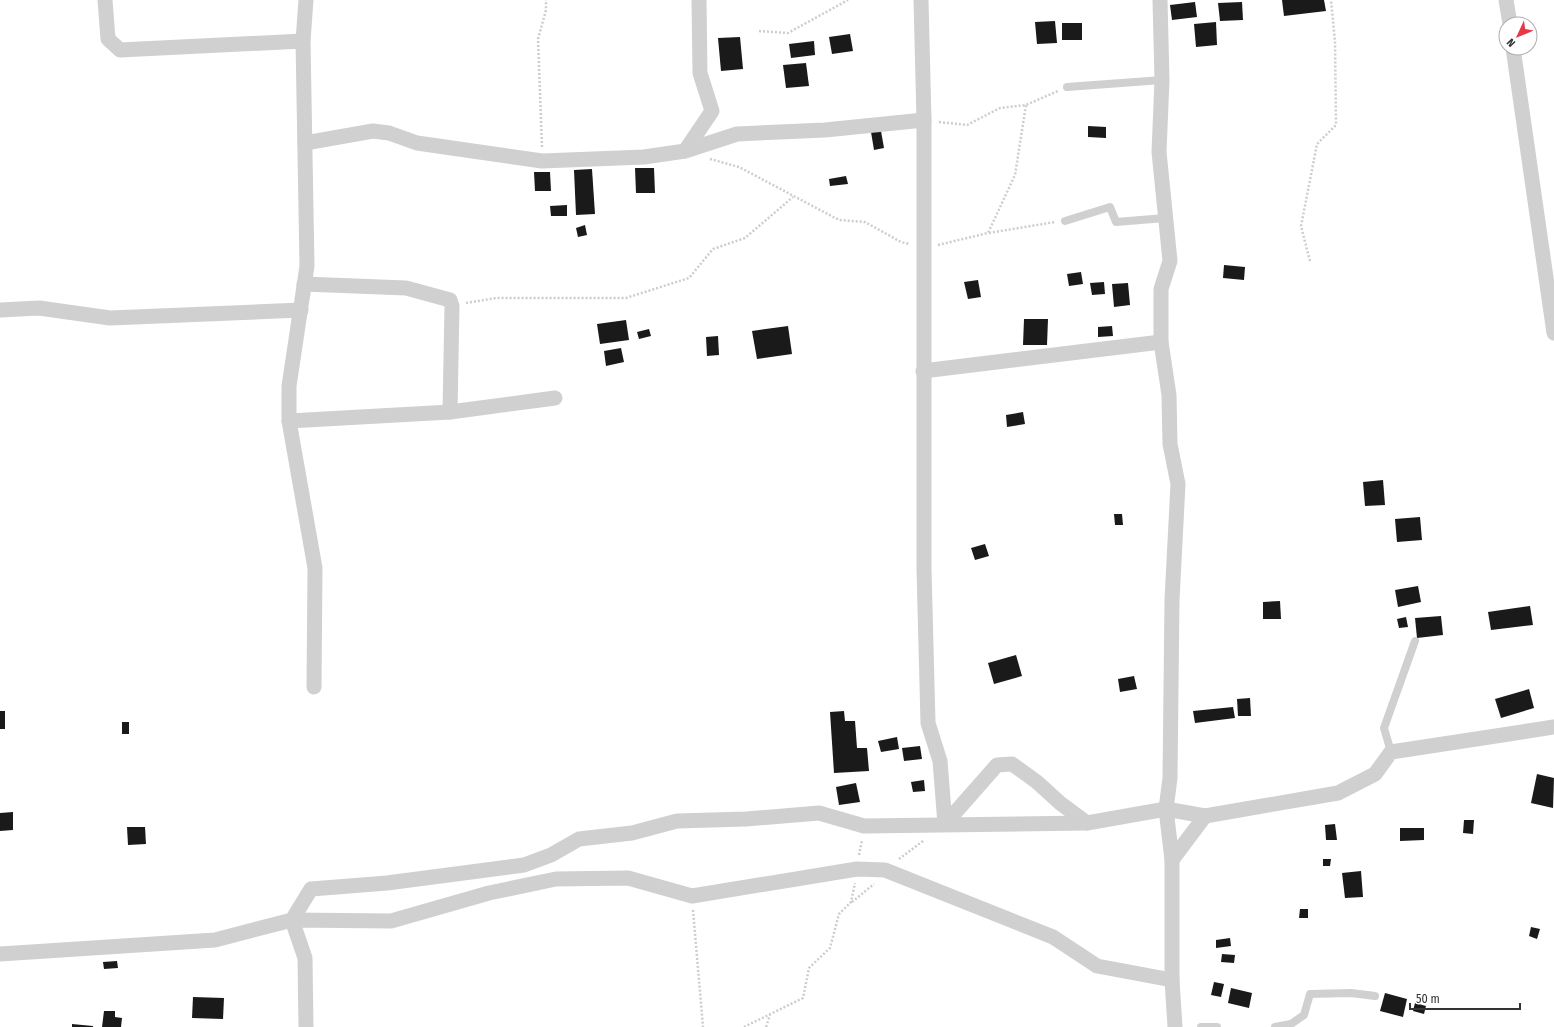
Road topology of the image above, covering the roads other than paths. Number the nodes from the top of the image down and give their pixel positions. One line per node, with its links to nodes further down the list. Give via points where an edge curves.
1 (105, 0): 8 (street, via 108,39 120,50)
2 (306, 0): 8 (street)
3 (699, 0): 14 (street, via 700,73 712,111)
4 (921, 0): 12 (street)
5 (1160, 0): 10 (street)
6 (1506, 0): 7 (street)
7 (1509, 16)
8 (303, 40): 13 (street)
9 (1514, 56): 20 (street)
10 (1162, 80): 11 (lane); 15 (street, via 1159,152)
11 (1067, 87)
12 (924, 120): 14 (street, via 826,130 737,134); 22 (street)
13 (305, 143): 14 (street, via 373,131 389,133 417,143 542,161 644,157); 17 (street, via 307,266)
14 (685, 151)
15 (1165, 218): 16 (lane, via 1116,222 1110,207); 21 (street, via 1170,261 1161,289)
16 (1065, 221)
17 (304, 284): 19 (street); 24 (street, via 406,288 450,300)
18 (0, 310): 19 (street, via 39,308 110,318)
19 (301, 310): 25 (street, via 289,386)
20 (1554, 333)
21 (1161, 342): 22 (street); 30 (street, via 1169,395 1170,444 1178,484 1172,600 1170,778)
22 (923, 371): 33 (street, via 928,724 940,761)
23 (554, 398): 24 (street)
24 (450, 412): 25 (street)
25 (289, 421): 27 (street, via 315,568)
26 (1415, 641): 29 (lane, via 1384,728)
27 (314, 687)
28 (1554, 727): 29 (street)
29 (1391, 752): 31 (street, via 1375,774 1338,793)
30 (1166, 809): 31 (street); 32 (street); 34 (street)
31 (1205, 816): 34 (street)
32 (1087, 823): 33 (street); 33 (street, via 1012,764 997,765)
33 (945, 824): 35 (street, via 864,826 819,813 677,821 632,833 580,839 551,855)
34 (1172, 860): 39 (street)
35 (524, 865): 36 (street); 37 (street, via 387,883 311,889)
36 (556, 879): 37 (street, via 489,893 391,921); 39 (street, via 628,878 692,896 857,869 885,870 1052,937 1098,966)
37 (292, 920): 38 (street, via 215,940); 41 (street, via 305,958)
38 (0, 954)
39 (1172, 980): 42 (street)
40 (1375, 996): 45 (lane, via 1351,993 1310,994 1304,1015 1291,1024)
41 (306, 1027)
42 (1175, 1027)
43 (1201, 1027): 44 (lane)
44 (1217, 1027)
45 (1275, 1027)

